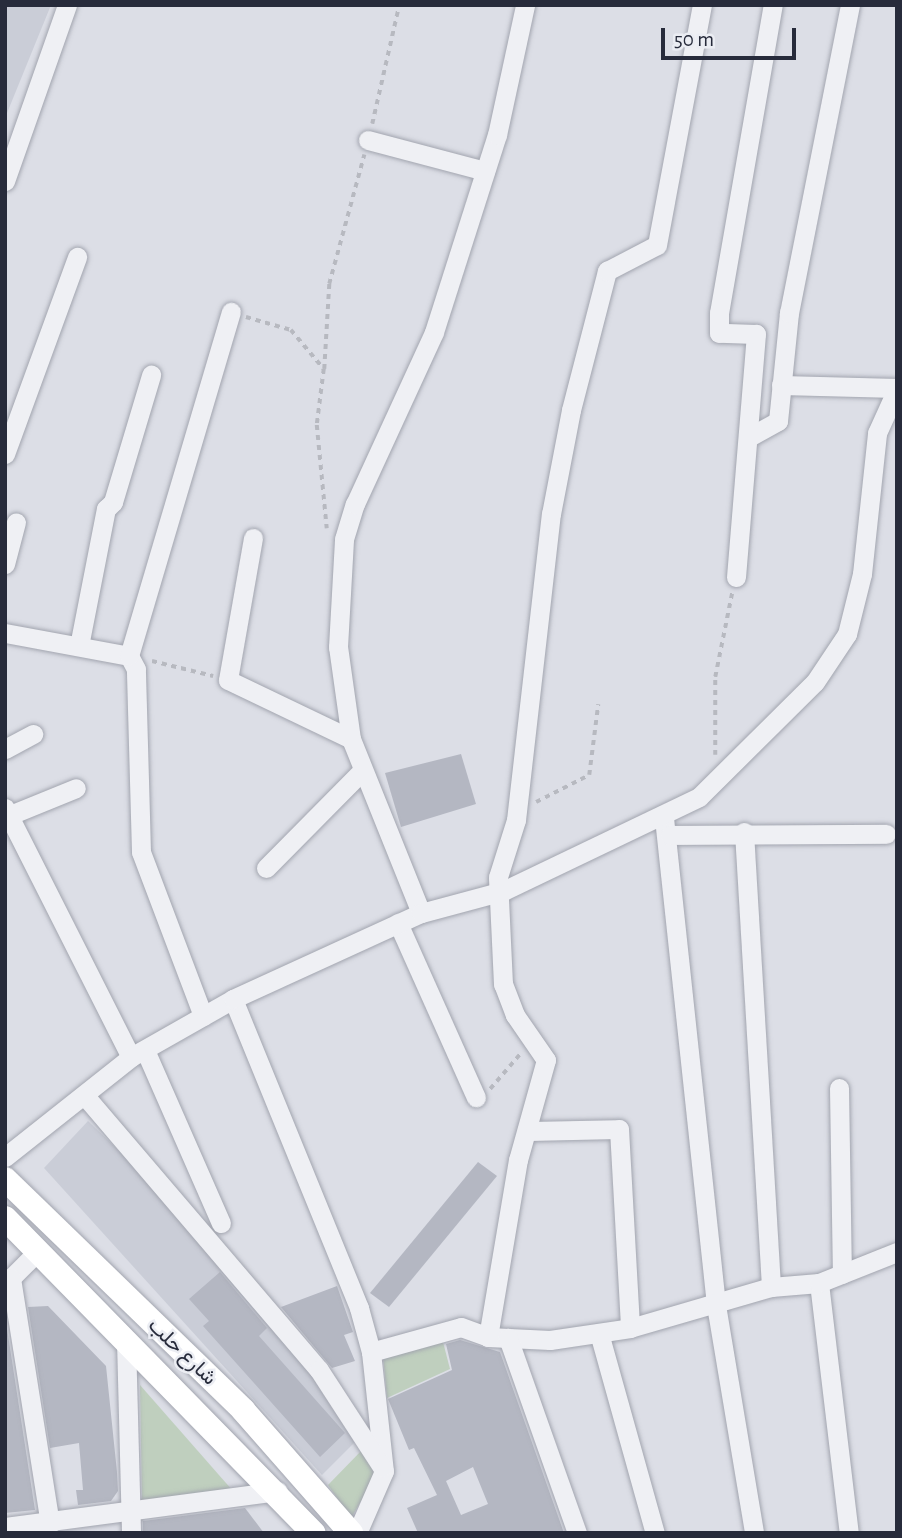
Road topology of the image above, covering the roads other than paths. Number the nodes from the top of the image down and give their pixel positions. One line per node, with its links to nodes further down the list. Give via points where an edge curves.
1 (67, 5): 8 (street)
2 (525, 5): 7 (street)
3 (702, 5): 31 (street, via 657,245 607,271 571,410 546,552 516,820 498,877)
4 (773, 5): 14 (street, via 719,313 719,333 757,334)
5 (850, 5): 12 (street, via 819,149)
6 (368, 140): 7 (street)
7 (485, 171): 23 (street, via 434,332 355,504 344,539 337,614)
8 (5, 181)
9 (77, 257): 15 (street)
10 (231, 312): 22 (street)
11 (151, 375): 21 (street, via 113,502 107,509)
12 (781, 385): 13 (street); 14 (street, via 778,421)
13 (897, 388): 27 (street, via 877,433 862,573 847,634 815,682)
14 (751, 436): 19 (street)
15 (5, 454)
16 (16, 522): 18 (street)
17 (253, 538): 23 (street, via 228,680)
18 (5, 564)
19 (736, 577)
20 (5, 633): 21 (street)
21 (79, 646): 22 (street)
22 (129, 656): 35 (street, via 136,669 141,852)
23 (351, 739): 24 (street)
24 (360, 772): 30 (street); 32 (street)
25 (76, 788): 26 (street)
26 (8, 811): 36 (street)
27 (667, 827): 28 (street); 31 (street); 50 (street)
28 (744, 832): 29 (street); 49 (street)
29 (886, 834)
30 (266, 868)
31 (503, 891): 32 (street); 40 (street, via 503,984 516,1015 539,1042 546,1060)
32 (421, 913): 33 (street)
33 (398, 923): 34 (street); 39 (street)
34 (233, 999): 35 (street); 56 (street, via 359,1308)
35 (203, 1016): 36 (street)
36 (138, 1054): 38 (street); 44 (street)
37 (839, 1088): 47 (street)
38 (85, 1096): 41 (street); 57 (street, via 319,1370)
39 (476, 1097)
40 (527, 1131): 51 (street, via 619,1129); 53 (street)
41 (5, 1157)
42 (5, 1179): 64 (main road, شارع حلب, via 243,1410)
43 (5, 1218): 45 (main road, شارع حلب)
44 (221, 1223)
45 (38, 1251): 55 (main road, شارع حلب); 60 (street, via 11,1278)
46 (897, 1252): 47 (street)
47 (842, 1274): 48 (street)
48 (819, 1283): 49 (street); 69 (street)
49 (771, 1287): 50 (street)
50 (716, 1305): 51 (street); 68 (street)
51 (629, 1328): 52 (street)
52 (599, 1333): 54 (street, via 550,1340); 67 (street)
53 (488, 1337): 54 (street); 56 (street, via 461,1327)
54 (508, 1338): 66 (street)
55 (126, 1340): 58 (main road, شارع حلب); 59 (street)
56 (371, 1352): 57 (street)
57 (384, 1471): 65 (street)
58 (278, 1491): 59 (street); 63 (main road, شارع حلب)
59 (129, 1512): 60 (street); 62 (street)
60 (50, 1524): 61 (street)
61 (5, 1527)
62 (131, 1533)
63 (313, 1533)
64 (351, 1533)
65 (357, 1533)
66 (577, 1533)
67 (655, 1533)
68 (754, 1533)
69 (849, 1533)

